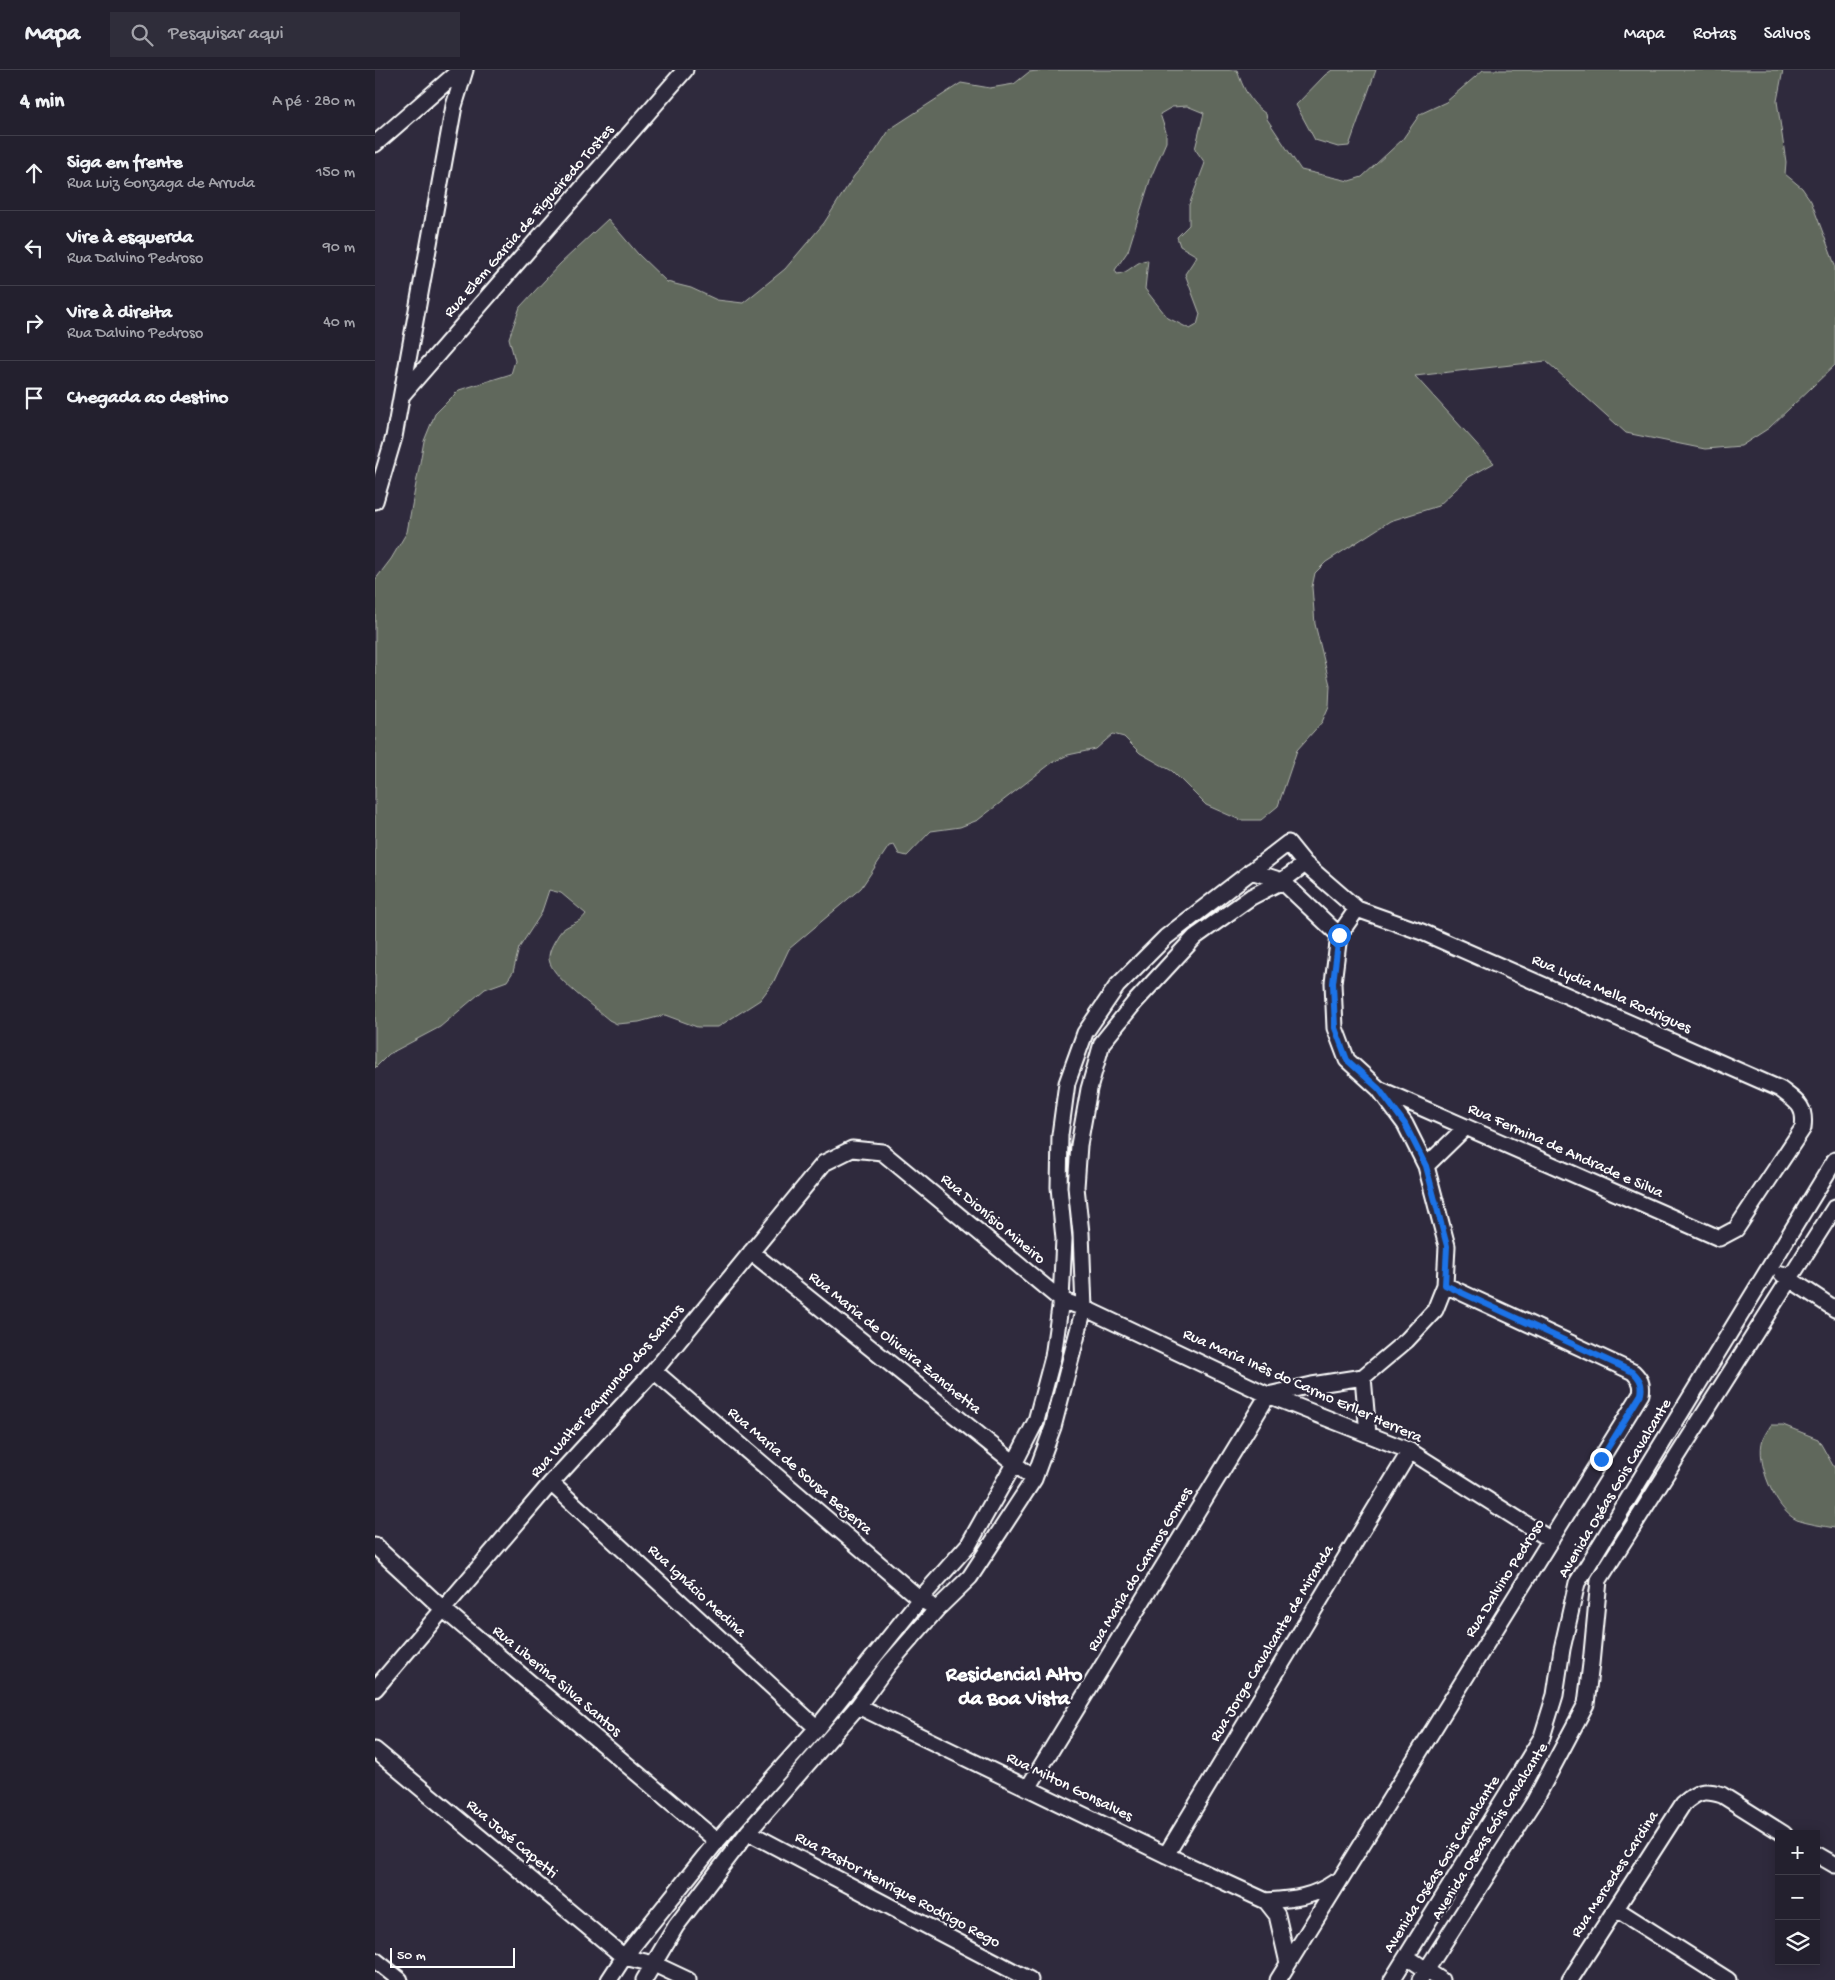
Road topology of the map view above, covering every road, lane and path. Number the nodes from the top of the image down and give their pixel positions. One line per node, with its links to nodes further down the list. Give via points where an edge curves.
1 (461, 70): 4 (street)
2 (465, 70): 5 (street, via 454,106)
3 (685, 70): 5 (street, Rua Elem Garcia de Figueiredo Tostes)
4 (375, 144)
5 (401, 396): 6 (street, via 394,437)
6 (375, 501)
7 (1305, 864): 8 (street, Rua Lydia Mella Rodrigues, via 1288,843); 9 (street); 10 (street, Rua Lydia Mella Rodrigues)
8 (1251, 870): 9 (street); 23 (street, via 1166,936 1117,986 1085,1033 1067,1083 1060,1135 1059,1187 1064,1239)
9 (1282, 881): 11 (street); 24 (street, via 1251,897 1195,938 1135,1002 1102,1044 1089,1089 1079,1145 1076,1187)
10 (1357, 909): 11 (street); 18 (street, Rua Lydia Mella Rodrigues, via 1422,932 1636,1025 1780,1089 1798,1102 1805,1114 1803,1128)
11 (1339, 935): 12 (street, via 1333,983 1335,1028 1347,1060)
12 (1379, 1089): 13 (street, Rua Fermina de Andrade e Silva); 16 (street, via 1405,1124)
13 (1466, 1127): 16 (street); 18 (street, Rua Fermina de Andrade e Silva, via 1719,1238)
14 (882, 1152): 19 (street, Rua Walter Raymundo dos Santos, via 852,1149 824,1163); 23 (street, Rua Dionísio Mineiro)
15 (1835, 1160): 20 (street, Avenida Oséas Gois Cavalcante)
16 (1426, 1166): 22 (street, via 1447,1246)
17 (1835, 1207): 21 (street, Avenida Oséas Gois Cavalcante)
18 (1736, 1229)
19 (751, 1252): 26 (street, Rua Walter Raymundo dos Santos); 31 (street, Rua Maria de Oliveira Zanchetta)
20 (1771, 1266): 21 (street); 55 (street, Avenida Oséas Gois Cavalcante, via 1577,1583 1555,1695 1541,1737)
21 (1789, 1279): 25 (street); 36 (street, Avenida Oséas Gois Cavalcante)
22 (1445, 1285): 27 (street, via 1435,1310 1407,1340); 34 (street, Rua Dalvino Pedroso, via 1633,1372 1639,1378 1641,1394)
23 (1061, 1300): 24 (street, Rua Dionísio Mineiro); 31 (street, via 1053,1357 1036,1422)
24 (1084, 1308): 28 (street, Rua Maria Inês do Carmo Erller Herrera); 32 (street, via 1053,1427)
25 (1835, 1309)
26 (654, 1371): 33 (street, Rua Walter Raymundo dos Santos); 37 (street, Rua Maria de Sousa Bezerra)
27 (1363, 1377): 28 (street); 29 (street)
28 (1268, 1395): 29 (street, Rua Maria Inês do Carmo Erller Herrera); 44 (street, Rua Maria do Carmos Gomes)
29 (1368, 1434): 30 (street, Rua Maria Inês do Carmo Erller Herrera)
30 (1410, 1451): 34 (street, Rua Maria Inês do Carmo Erller Herrera); 48 (street, Rua Jorge Cavalcante de Miranda)
31 (1014, 1464): 32 (street, Rua Maria de Oliveira Zanchetta); 37 (street, via 969,1544)
32 (1034, 1479): 38 (street, via 970,1577)
33 (551, 1483): 39 (street, Rua Walter Raymundo dos Santos); 42 (street, Rua Ignácio Medina)
34 (1551, 1540): 51 (street, Rua Dalvino Pedroso)
35 (375, 1546): 39 (street, Rua Liberina Silva Santos)
36 (1599, 1580): 59 (street, Avenida Oseas Góis Cavalcante, via 1586,1704 1534,1802)
37 (921, 1599): 38 (street, Rua Maria de Sousa Bezerra); 42 (street)
38 (937, 1609): 41 (street, via 888,1665)
39 (443, 1610): 40 (street, Rua Walter Raymundo dos Santos); 47 (street, Rua Liberina Silva Santos)
40 (375, 1690)
41 (858, 1706): 44 (street, Rua Milton Gonsalves); 46 (street)
42 (817, 1728): 47 (street)
43 (375, 1750): 54 (street, Rua José Capetti)
44 (1028, 1788): 48 (street, Rua Milton Gonsalves)
45 (1778, 1830): 53 (street, Rua Mercedes Cardina, via 1722,1794 1711,1791 1696,1793 1683,1804)
46 (748, 1832): 58 (street, via 676,1926); 64 (street, Rua Pastor Henrique Rodrigo Rego)
47 (717, 1841): 54 (street)
48 (1166, 1855): 52 (street, Rua Milton Gonsalves)
49 (1820, 1857): 50 (street)
50 (1835, 1866)
51 (1340, 1878): 52 (street, Rua Milton Gonsalves, via 1321,1892 1294,1899); 57 (street, Rua Dalvino Pedroso)
52 (1266, 1901): 57 (street, via 1277,1915)
53 (1616, 1909): 68 (street, Rua Mercedes Cardina); 69 (street)
54 (624, 1957): 58 (street); 61 (street)
55 (1407, 1957): 59 (street); 66 (street, Avenida Oséas Gois Cavalcante)
56 (375, 1960): 60 (street)
57 (1288, 1963): 65 (street, Rua Dalvino Pedroso)
58 (654, 1964): 62 (street); 63 (street)
59 (1423, 1975): 67 (street)
60 (399, 1980)
61 (609, 1980)
62 (644, 1980)
63 (688, 1980)
64 (1031, 1980)
65 (1277, 1980)
66 (1392, 1980)
67 (1441, 1980)
68 (1570, 1980)
69 (1728, 1980)

